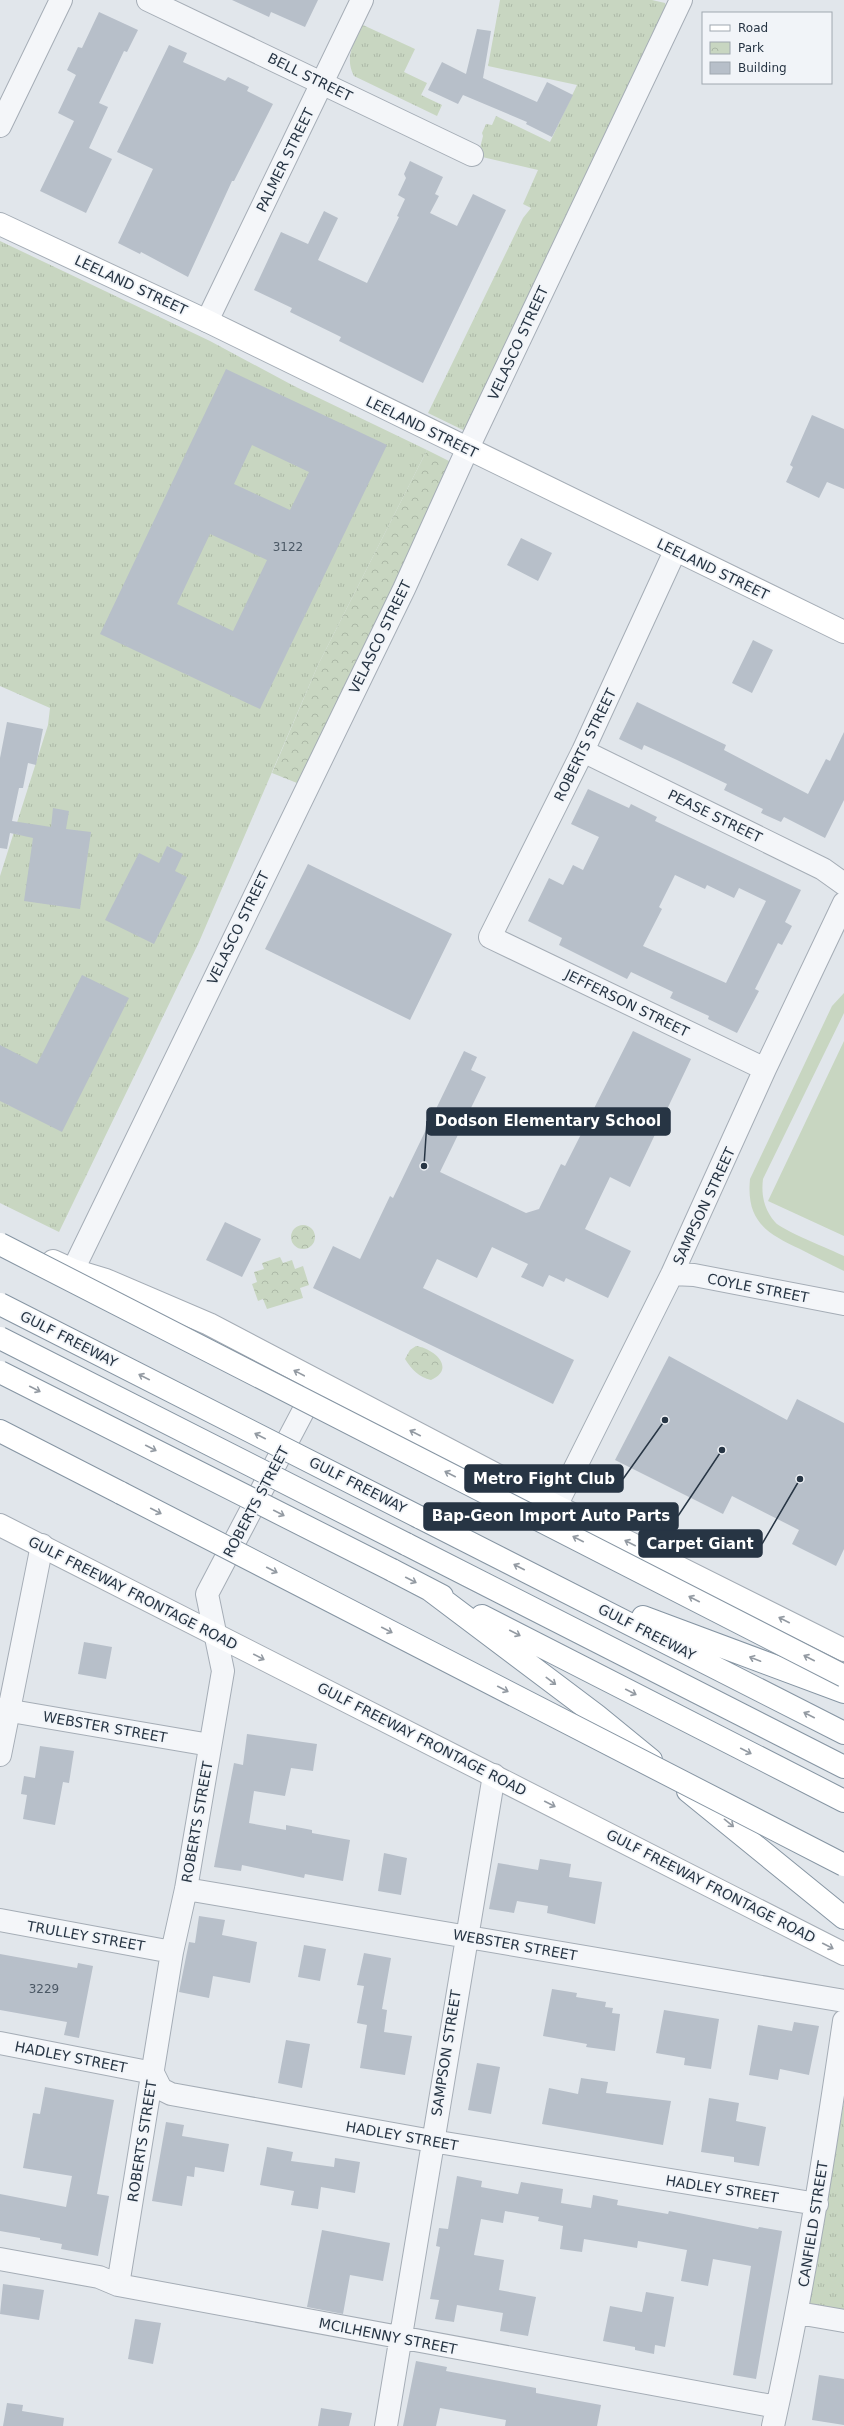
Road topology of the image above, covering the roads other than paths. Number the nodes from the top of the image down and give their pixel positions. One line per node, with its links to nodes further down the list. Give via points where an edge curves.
1 (61, 0): 6 (street)
2 (148, 0): 5 (street, BELL STREET)
3 (362, 0): 5 (street, PALMER STREET)
4 (681, 0): 10 (street, VELASCO STREET)
5 (322, 83): 7 (street, BELL STREET); 9 (street, PALMER STREET)
6 (0, 126)
7 (472, 155)
8 (0, 224): 9 (main road, LEELAND STREET)
9 (207, 321): 10 (main road, LEELAND STREET)
10 (467, 450): 11 (main road, LEELAND STREET); 20 (street, VELASCO STREET, via 404,589)
11 (675, 551): 12 (main road, LEELAND STREET); 13 (street, ROBERTS STREET)
12 (844, 632)
13 (583, 751): 14 (street, PEASE STREET, via 823,868); 16 (street, ROBERTS STREET)
14 (844, 884)
15 (844, 903): 17 (street, SAMPSON STREET)
16 (490, 937): 17 (street, JEFFERSON STREET)
17 (765, 1069): 21 (street, SAMPSON STREET)
18 (0, 1238): 20 (main road)
19 (0, 1244): 37 (main road, one-way to 19, bridge)
20 (73, 1270): 26 (main road, one-way to 20, via 209,1324 106,1280)
21 (672, 1274): 23 (street, COYLE STREET, via 694,1275); 30 (street, SAMPSON STREET)
22 (0, 1304): 33 (main road, GULF FREEWAY, one-way to 22, bridge)
23 (844, 1304)
24 (0, 1338): 43 (main road, bridge)
25 (0, 1372): 34 (main road, one-way to 34, bridge)
26 (318, 1383): 30 (main road, one-way to 26); 35 (street, ROBERTS STREET, via 207,1594)
27 (0, 1431): 29 (main road)
28 (0, 1437): 29 (main road)
29 (121, 1493): 46 (main road, one-way to 46, bridge)
30 (556, 1506): 36 (main road, one-way to 30)
31 (0, 1525): 32 (main road, GULF FREEWAY FRONTAGE ROAD)
32 (42, 1546): 35 (main road, GULF FREEWAY FRONTAGE ROAD); 39 (street)
33 (540, 1578): 38 (main road, one-way to 33); 40 (main road, GULF FREEWAY, one-way to 33)
34 (430, 1590): 45 (main road, one-way to 45); 48 (main road, one-way to 48, via 596,1715)
35 (216, 1635): 41 (street, ROBERTS STREET, via 223,1671); 44 (main road, GULF FREEWAY FRONTAGE ROAD, one-way to 44)
36 (844, 1650)
37 (844, 1676)
38 (844, 1692)
39 (4, 1710): 41 (street, WEBSTER STREET); 42 (street)
40 (844, 1733)
41 (210, 1746): 47 (street, ROBERTS STREET)
42 (0, 1754)
43 (844, 1767)
44 (494, 1775): 50 (street, SAMPSON STREET); 52 (main road, GULF FREEWAY FRONTAGE ROAD, one-way to 52)
45 (844, 1801)
46 (844, 1864)
47 (186, 1889): 50 (street, WEBSTER STREET); 51 (street, ROBERTS STREET)
48 (844, 1918)
49 (0, 1920): 51 (street, TRULLEY STREET)
50 (466, 1937): 53 (street, WEBSTER STREET); 57 (street, SAMPSON STREET)
51 (172, 1952): 56 (street, ROBERTS STREET)
52 (844, 1954)
53 (844, 2001)
54 (844, 2021): 58 (street, CANFIELD STREET)
55 (0, 2043): 56 (street, HADLEY STREET)
56 (153, 2073): 57 (street, HADLEY STREET, via 161,2089 171,2094); 60 (street, ROBERTS STREET)
57 (432, 2141): 58 (street, HADLEY STREET); 63 (street, SAMPSON STREET)
58 (817, 2204): 61 (street, CANFIELD STREET)
59 (0, 2259): 60 (street, MCILHENNY STREET, via 99,2277)
60 (118, 2285): 63 (street, MCILHENNY STREET)
61 (798, 2313): 62 (street); 64 (street, CANFIELD STREET)
62 (844, 2321)
63 (401, 2338): 64 (street, MCILHENNY STREET); 65 (street, SAMPSON STREET)
64 (775, 2417)
65 (386, 2426)

